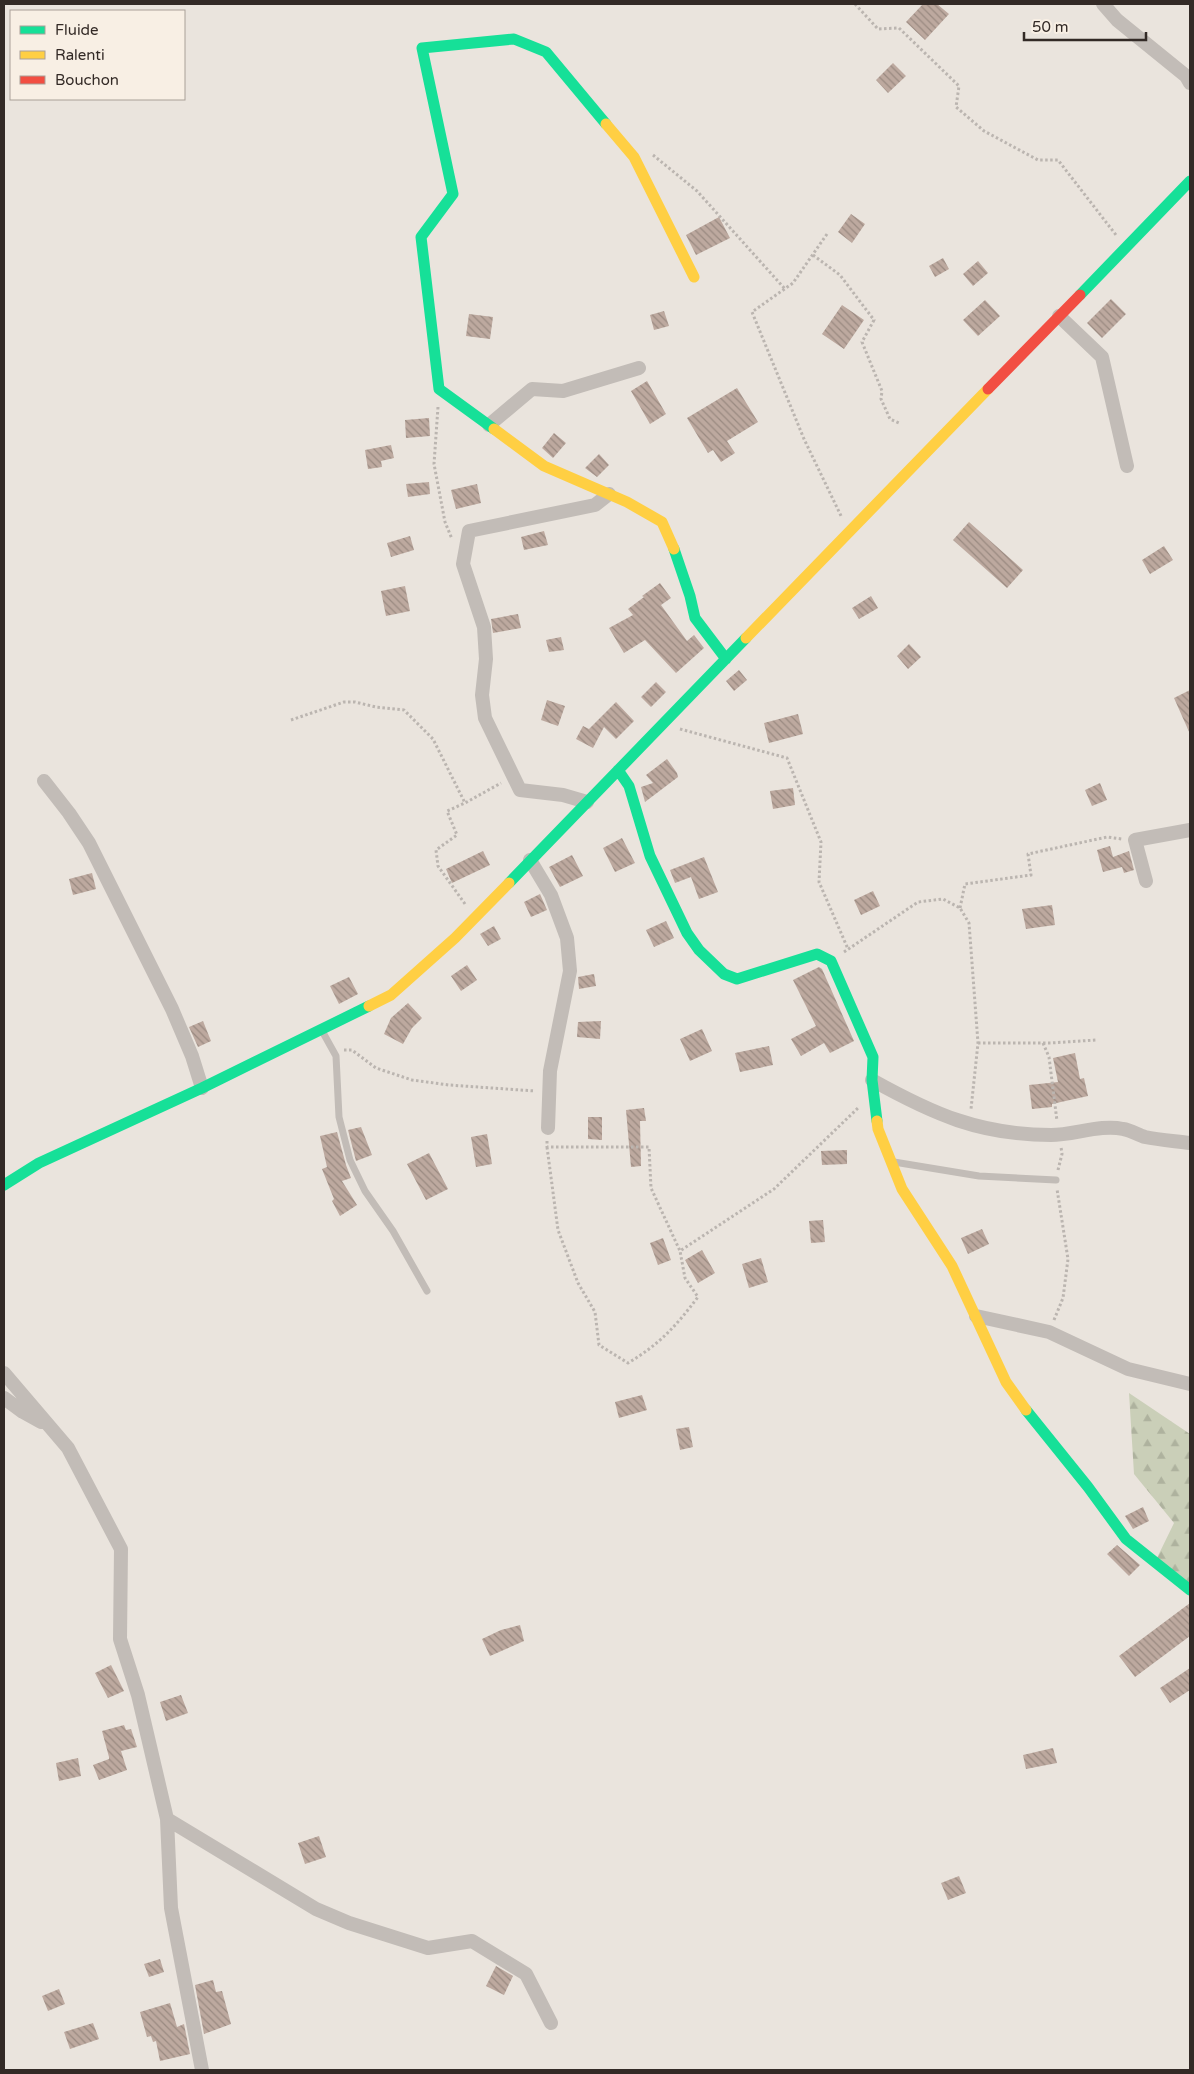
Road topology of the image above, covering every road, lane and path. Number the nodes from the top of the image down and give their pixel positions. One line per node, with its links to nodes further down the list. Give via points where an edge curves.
1 (854, 4): 7 (path, via 878,29 899,28 959,86 956,107 984,131 1038,160 1058,160)
2 (1103, 4): 3 (street)
3 (1190, 83)
4 (646, 149): 10 (path, via 697,191)
5 (1190, 181): 7 (street)
6 (827, 234): 8 (path)
7 (1126, 247): 11 (street)
8 (813, 255): 10 (path); 14 (path, via 840,275 874,320 862,342 882,391 881,400 890,418)
9 (694, 277): 13 (street, via 634,157 546,52 514,39 422,48 453,194 421,237)
10 (785, 289): 18 (path, via 752,312 804,439)
11 (1059, 316): 16 (street, via 1102,357); 18 (street)
12 (639, 368): 15 (street, via 563,391 532,389)
13 (439, 389): 15 (street); 19 (path, via 434,464 445,522)
14 (900, 423)
15 (489, 425): 17 (street, via 544,466)
16 (1127, 466)
17 (609, 494): 19 (street, via 595,505 469,530); 20 (street, via 662,522 674,548 695,618)
18 (850, 532): 20 (street)
19 (463, 564): 24 (street, via 484,627 486,659 482,696 485,718)
20 (726, 659): 22 (street)
21 (291, 720): 27 (path, via 344,702 404,710 433,739)
22 (662, 724): 23 (street); 34 (path, via 787,758 821,842 819,882)
23 (618, 770): 26 (street); 35 (street, via 629,786 650,856 686,933 724,974 737,979 817,954)
24 (513, 776): 26 (street, via 520,790 563,795); 27 (path)
25 (44, 781): 41 (street, via 89,843 172,1009)
26 (586, 802): 30 (street)
27 (465, 803): 33 (path, via 447,812 458,835 436,850 438,866)
28 (1190, 830): 29 (street)
29 (1135, 840): 31 (street); 32 (path, via 1108,837 1028,854 1031,875 965,884)
30 (530, 860): 33 (street); 42 (street, via 551,896 568,938 570,971 550,1071)
31 (1146, 881)
32 (960, 908): 34 (path, via 943,899 918,902); 38 (path, via 969,923)
33 (474, 918): 36 (street, via 390,995)
34 (848, 949): 35 (path)
35 (831, 961): 40 (street, via 873,1057)
36 (321, 1029): 39 (lane); 41 (street)
37 (1096, 1040): 38 (path)
38 (978, 1043): 44 (path)
39 (331, 1048): 42 (path, via 352,1050 376,1068 412,1080); 52 (lane, via 336,1056 339,1117 350,1160 365,1191 393,1231)
40 (872, 1080): 43 (street); 44 (street, via 919,1105)
41 (202, 1088): 50 (street, via 39,1163)
42 (549, 1092): 45 (street)
43 (873, 1094): 48 (street, via 878,1129); 51 (path, via 774,1190)
44 (970, 1125): 46 (street, via 1022,1135 1059,1135 1123,1128 1144,1137)
45 (548, 1128): 47 (path)
46 (1190, 1143)
47 (547, 1147): 51 (path, via 649,1147 652,1188); 51 (path, via 558,1230 578,1283 595,1312 599,1345 628,1363 674,1328 698,1297 685,1278)
48 (891, 1162): 49 (lane, via 979,1176); 53 (street, via 902,1189 952,1266)
49 (1056, 1180)
50 (4, 1185)
51 (680, 1251)
52 (427, 1291)
53 (976, 1316): 55 (street, via 1049,1332 1128,1369); 58 (street, via 1006,1382 1126,1540)
54 (4, 1373): 57 (street)
55 (1190, 1384)
56 (4, 1398): 57 (street)
57 (50, 1427): 59 (street, via 68,1448 121,1549 120,1639 138,1695)
58 (1190, 1590)
59 (166, 1819): 60 (street, via 316,1909 349,1923 428,1948 472,1941 526,1974); 61 (street, via 171,1908)
60 (551, 2022)
61 (202, 2070)

